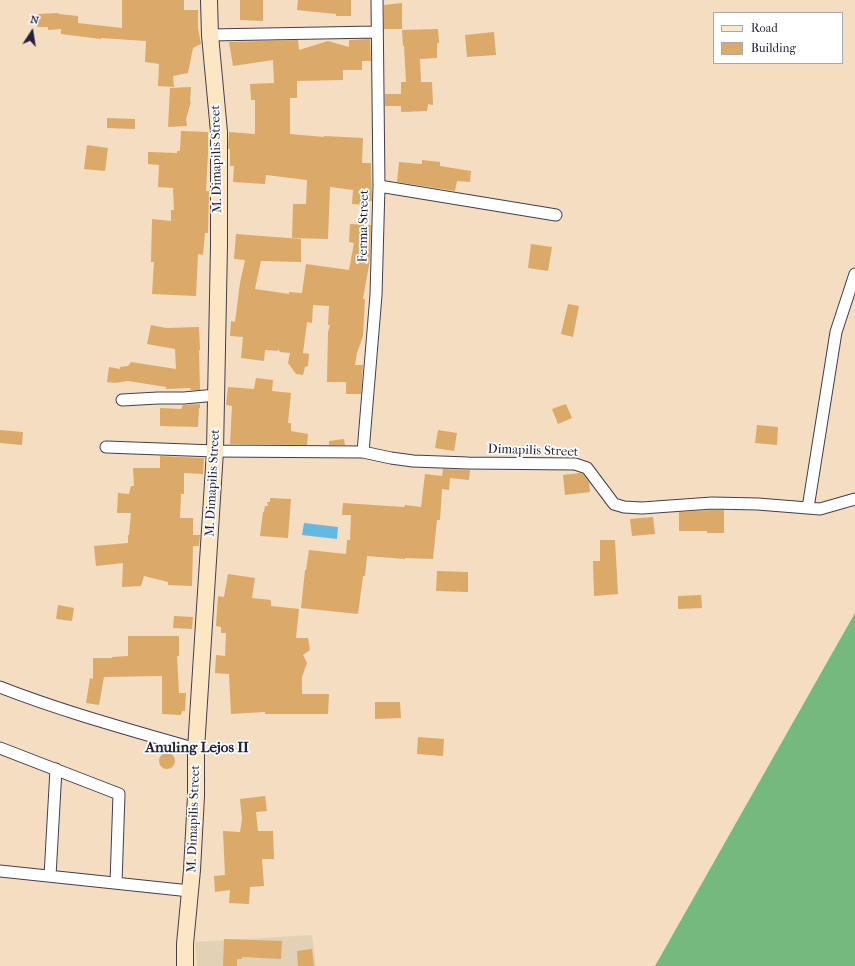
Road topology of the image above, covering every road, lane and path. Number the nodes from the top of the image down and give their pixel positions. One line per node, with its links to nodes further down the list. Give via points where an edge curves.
1 (209, 0): 4 (main road, M. Dimapilis Street)
2 (377, 0): 3 (street, Ferma Street)
3 (376, 32): 4 (street); 5 (street, Ferma Street)
4 (210, 35): 8 (main road, M. Dimapilis Street, via 219,132)
5 (378, 186): 6 (street); 12 (street, Ferma Street, via 376,295)
6 (556, 215)
7 (855, 274): 14 (street, via 836,332)
8 (216, 395): 9 (street); 11 (main road, M. Dimapilis Street)
9 (122, 400)
10 (106, 447): 11 (street, Dimapilis Street)
11 (215, 451): 12 (street, Dimapilis Street); 17 (main road, M. Dimapilis Street)
12 (363, 452): 14 (street, Dimapilis Street, via 413,461 575,464 587,468 614,504 624,507 712,503)
13 (855, 498): 14 (street, Dimapilis Street, via 820,509)
14 (808, 508)
15 (0, 687): 17 (street)
16 (0, 748): 18 (street)
17 (196, 750): 22 (main road, M. Dimapilis Street)
18 (56, 769): 20 (street); 21 (street, via 119,794)
19 (0, 871): 20 (street)
20 (50, 876): 21 (street)
21 (116, 883): 22 (street)
22 (190, 891): 23 (main road, M. Dimapilis Street)
23 (185, 966)

